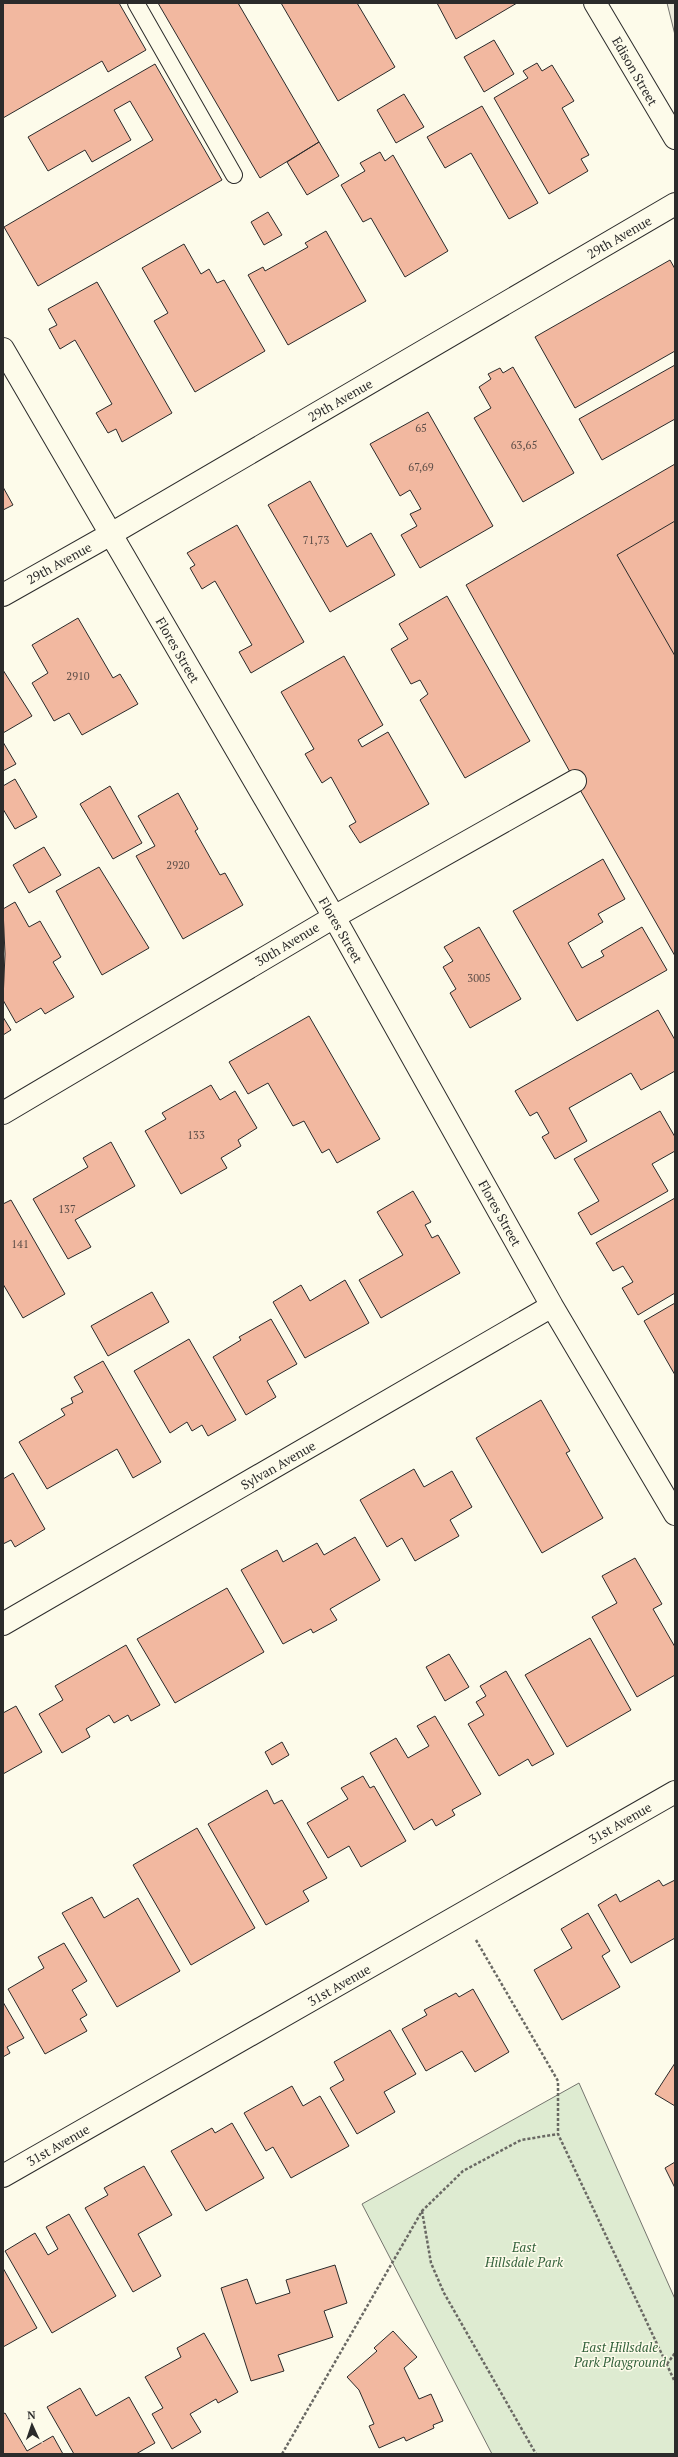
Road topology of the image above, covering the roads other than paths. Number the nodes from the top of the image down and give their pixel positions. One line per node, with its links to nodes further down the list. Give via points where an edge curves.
1 (136, 3): 4 (lane)
2 (595, 3): 3 (street, Edison Street)
3 (675, 138)
4 (234, 175)
5 (675, 204): 7 (street, 29th Avenue)
6 (3, 349): 7 (street, Flores Street)
7 (111, 534): 8 (street, 29th Avenue); 10 (street, Flores Street)
8 (3, 595)
9 (575, 781): 10 (street, 30th Avenue)
10 (334, 917): 11 (street, 30th Avenue); 12 (street, Flores Street)
11 (3, 1113)
12 (552, 1306): 13 (street, Flores Street); 14 (street, Sylvan Avenue)
13 (675, 1514)
14 (3, 1624)
15 (675, 1792): 16 (street, 31st Avenue)
16 (3, 2176)

